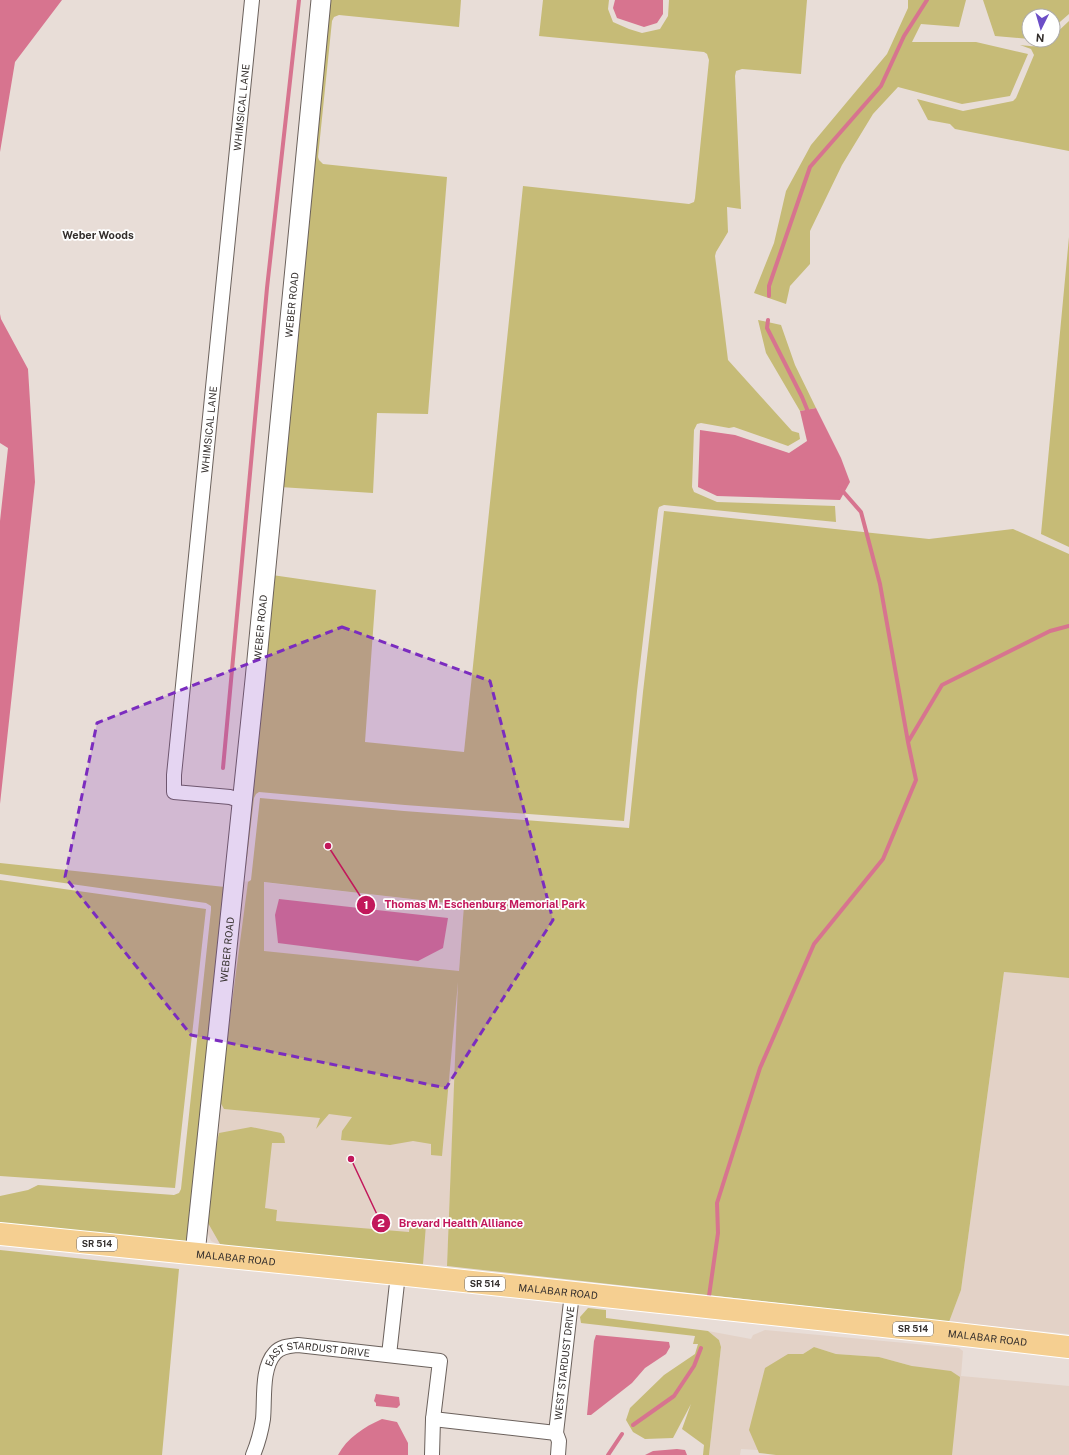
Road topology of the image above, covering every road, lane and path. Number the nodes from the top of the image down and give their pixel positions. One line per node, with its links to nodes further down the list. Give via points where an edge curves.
1 (252, 0): 3 (street, WHIMSICAL LANE, via 174,775 174,792 230,797)
2 (321, 0): 3 (street, WEBER ROAD)
3 (241, 801): 5 (street, WEBER ROAD)
4 (0, 1234): 5 (main road, MALABAR ROAD / SR 514)
5 (195, 1254): 6 (main road, MALABAR ROAD / SR 514)
6 (398, 1274): 7 (main road, MALABAR ROAD / SR 514); 9 (street)
7 (572, 1293): 8 (main road, MALABAR ROAD / SR 514); 11 (street, WEST STARDUST DRIVE)
8 (1069, 1347)
9 (389, 1356): 10 (street, via 440,1362); 12 (street, EAST STARDUST DRIVE, via 298,1345 284,1347 275,1352 268,1363 262,1420)
10 (433, 1419): 11 (street, WEST STARDUST DRIVE); 13 (street)
11 (556, 1433): 14 (street, WEST STARDUST DRIVE, via 559,1442)
12 (253, 1455)
13 (432, 1455)
14 (558, 1455)

